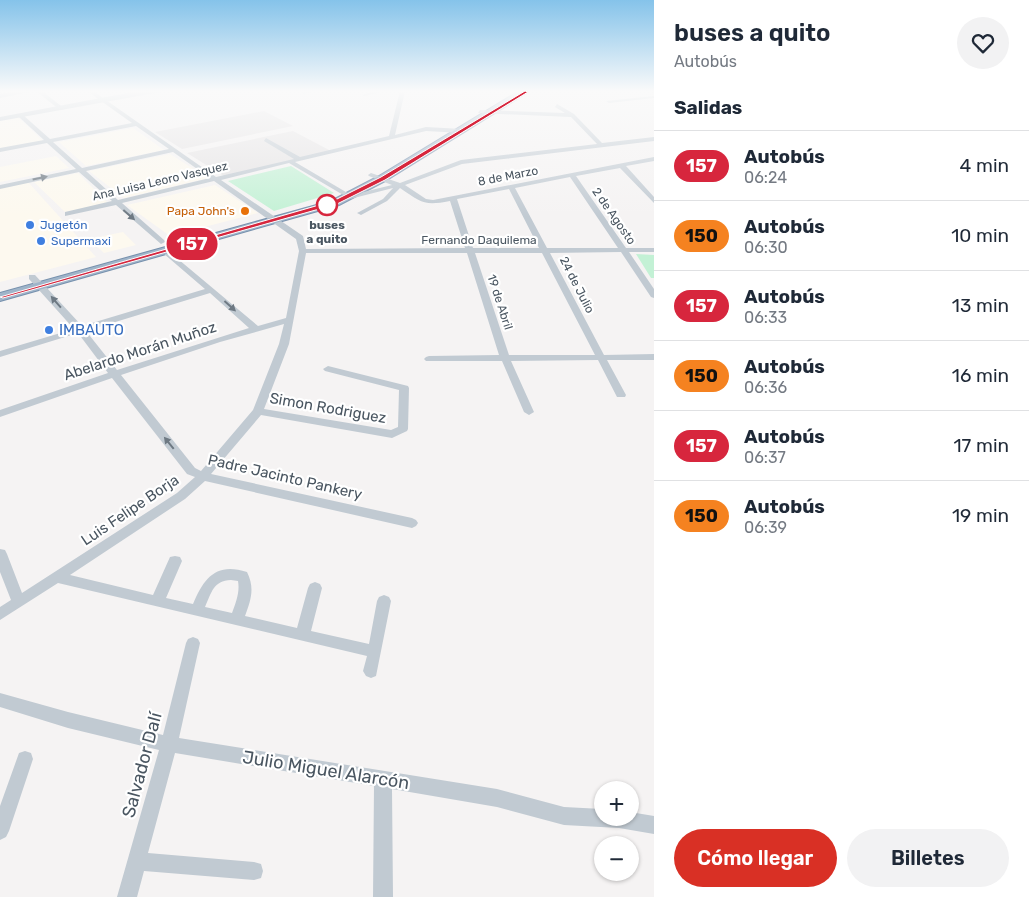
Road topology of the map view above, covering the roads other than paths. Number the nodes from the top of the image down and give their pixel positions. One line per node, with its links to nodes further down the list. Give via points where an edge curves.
1 (40, 133): 12 (street)
2 (95, 133): 12 (street)
3 (150, 133): 15 (street)
4 (392, 133): 9 (street)
5 (411, 133): 9 (street, Ana Luisa Leoro Vasquez)
6 (438, 133): 21 (highway)
7 (459, 133): 23 (highway)
8 (589, 133): 13 (street)
9 (391, 138): 17 (street, Ana Luisa Leoro Vasquez)
10 (654, 139): 13 (street)
11 (266, 140): 17 (street)
12 (50, 142): 14 (street); 20 (street)
13 (600, 144): 25 (street, via 461,162)
14 (0, 150)
15 (174, 150): 20 (street); 24 (street)
16 (654, 159): 19 (street, 8 de Marzo)
17 (301, 160): 18 (street, Ana Luisa Leoro Vasquez)
18 (291, 162): 24 (street, Ana Luisa Leoro Vasquez); 28 (street)
19 (621, 165): 22 (street, 8 de Marzo); 30 (street)
20 (80, 170): 26 (street, one-way to 20); 31 (street)
21 (371, 175): 23 (street, 8 de Marzo); 28 (highway)
22 (572, 175): 27 (street, 8 de Marzo); 36 (street, 2 de Agosto)
23 (383, 178): 25 (street, 8 de Marzo); 28 (highway)
24 (217, 179): 31 (street, Ana Luisa Leoro Vasquez); 34 (street)
25 (400, 185): 28 (street); 29 (street, 8 de Marzo, via 424,201); 32 (street, via 385,200)
26 (0, 187)
27 (511, 187): 29 (street, 8 de Marzo); 40 (street, 24 de Julio)
28 (345, 194): 34 (highway)
29 (453, 198): 39 (street, 19 de Abril)
30 (654, 201)
31 (114, 202): 33 (street, Ana Luisa Leoro Vasquez); 35 (street, one-way to 35)
32 (361, 213)
33 (68, 214)
34 (269, 218): 35 (highway); 38 (street, via 300,238)
35 (164, 247): 41 (highway); 43 (street)
36 (624, 250): 37 (street, Fernando Daquilema); 40 (street, Fernando Daquilema); 44 (street, 2 de Agosto)
37 (654, 250)
38 (303, 251): 39 (street, Fernando Daquilema); 46 (street, Luis Felipe Borja)
39 (470, 251): 40 (street, Fernando Daquilema); 51 (street, 19 de Abril)
40 (546, 251): 52 (street, 24 de Julio)
41 (36, 281): 42 (highway); 45 (highway); 48 (street, Padre Jacinto Pankery, one-way to 41)
42 (0, 285)
43 (212, 290): 47 (street, one-way to 47); 48 (street)
44 (654, 295)
45 (0, 297)
46 (290, 320): 47 (street, Abelardo Morán Muñoz); 57 (street, Luis Felipe Borja)
47 (256, 329): 55 (street, Abelardo Morán Muñoz)
48 (80, 330): 49 (street); 55 (street, Padre Jacinto Pankery)
49 (0, 354)
50 (654, 357): 52 (street)
51 (505, 358): 52 (street); 53 (street); 58 (street, 19 de Abril)
52 (600, 358): 56 (street, 24 de Julio)
53 (429, 359)
54 (328, 369): 57 (street, Simon Rodriguez, via 404,388 404,426 400,432 392,434)
55 (115, 374): 59 (street, Abelardo Morán Muñoz); 60 (street, Padre Jacinto Pankery, one-way to 55, via 191,471)
56 (620, 395)
57 (258, 412): 60 (street, Luis Felipe Borja)
58 (529, 412)
59 (0, 414)
60 (203, 476): 61 (street, Padre Jacinto Pankery); 64 (street, Luis Felipe Borja, via 150,518)
61 (412, 523)
62 (0, 554): 68 (street)
63 (176, 561): 66 (street)
64 (56, 577): 66 (street); 68 (street, Luis Felipe Borja)
65 (315, 588): 72 (street)
66 (158, 600): 69 (street)
67 (384, 600): 74 (street)
68 (18, 601): 70 (street, Luis Felipe Borja)
69 (197, 610): 71 (street); 71 (street, via 216,576 242,576 246,589)
70 (0, 614)
71 (236, 620): 72 (street)
72 (302, 636): 74 (street)
73 (194, 643): 77 (street, Salvador Dalí)
74 (375, 652): 75 (street)
75 (371, 671)
76 (0, 700): 77 (street, Julio Miguel Alarcón)
77 (169, 744): 79 (street, Julio Miguel Alarcón); 82 (street, Salvador Dalí)
78 (25, 759): 81 (street)
79 (383, 780): 80 (street, Julio Miguel Alarcón, via 497,798 564,816 619,818); 85 (street)
80 (654, 824)
81 (0, 831)
82 (136, 861): 83 (street); 84 (street, Salvador Dalí)
83 (254, 871)
84 (127, 897)
85 (383, 897)

